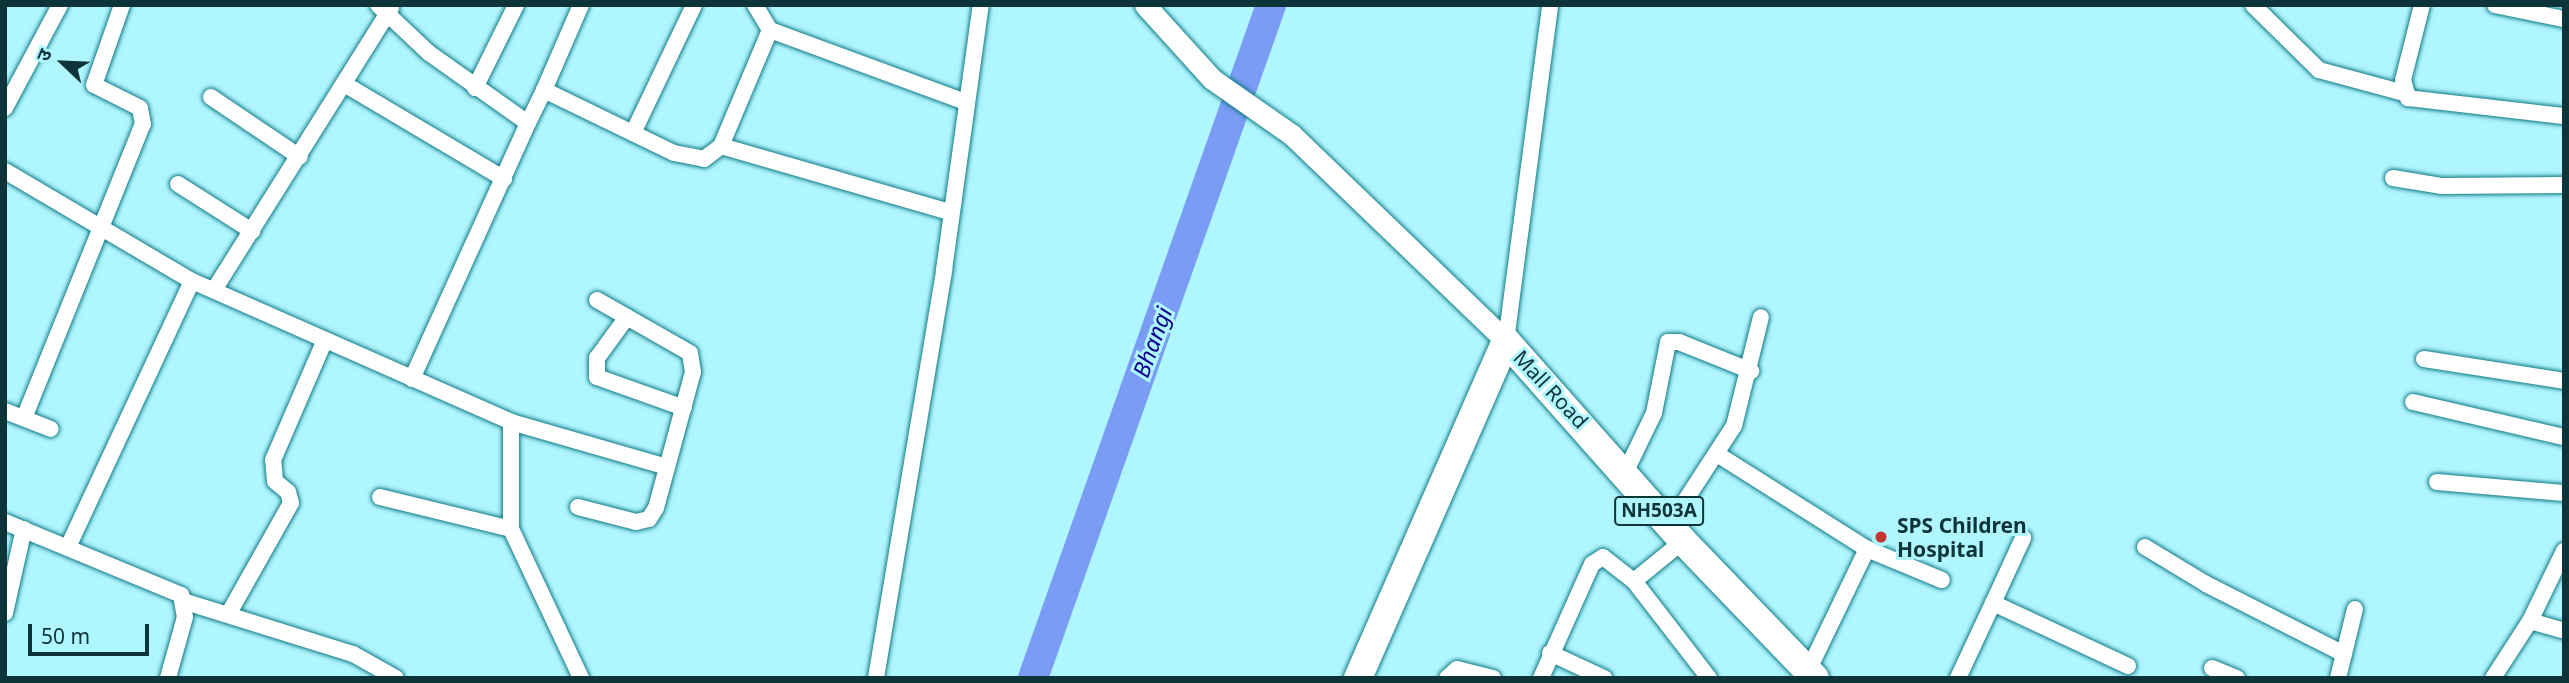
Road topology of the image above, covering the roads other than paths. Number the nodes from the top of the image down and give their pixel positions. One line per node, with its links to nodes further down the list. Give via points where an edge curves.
1 (60, 5): 17 (street)
2 (122, 5): 35 (street, via 94,85 133,103 145,116)
3 (516, 5): 18 (street)
4 (581, 5): 19 (street)
5 (694, 5): 26 (street)
6 (755, 5): 15 (street)
7 (981, 5): 22 (street)
8 (1145, 5): 43 (street, via 1230,93 1263,114 1353,191)
9 (1550, 5): 43 (street)
10 (2253, 5): 20 (street, via 2319,70)
11 (2422, 5): 20 (street, via 2403,80)
12 (2495, 5): 14 (street)
13 (386, 8): 16 (street); 18 (street)
14 (2564, 19)
15 (770, 30): 22 (street); 27 (street)
16 (346, 85): 28 (street); 31 (street)
17 (10, 88): 23 (street)
18 (475, 88): 25 (street)
19 (544, 90): 25 (street); 26 (street)
20 (2404, 93): 24 (street, via 2428,103)
21 (211, 97): 28 (street)
22 (966, 102): 34 (street)
23 (5, 108)
24 (2564, 116)
25 (528, 123): 31 (street)
26 (633, 134): 27 (street, via 688,158 712,156)
27 (721, 146): 34 (street)
28 (300, 157): 36 (street)
29 (5, 171): 35 (street)
30 (2393, 178): 33 (street, via 2442,186)
31 (504, 179): 46 (street)
32 (178, 184): 36 (street)
33 (2564, 185)
34 (950, 212): 88 (street)
35 (103, 230): 37 (street); 51 (street)
36 (252, 231): 38 (street)
37 (192, 281): 38 (street); 67 (street)
38 (214, 290): 42 (street)
39 (597, 300): 40 (street)
40 (627, 317): 49 (street, via 691,353 693,372); 49 (street, via 597,358 595,374 610,385)
41 (1761, 317): 45 (street)
42 (325, 340): 46 (street); 77 (street, via 273,460 275,481 288,492 291,503)
43 (1506, 341): 57 (highway, Mall Road / NH503A); 89 (highway, Mall Road)
44 (2424, 359): 47 (street)
45 (1751, 371): 55 (street, via 1734,426); 57 (street, via 1679,341 1668,342 1654,413)
46 (412, 379): 52 (street)
47 (2564, 381)
48 (2413, 402): 54 (street)
49 (684, 408): 56 (street)
50 (5, 411): 51 (street)
51 (24, 418): 53 (street)
52 (511, 422): 56 (street); 64 (street)
53 (51, 429)
54 (2564, 437)
55 (1717, 454): 65 (street); 69 (street)
56 (667, 467): 61 (street, via 649,519 636,522)
57 (1626, 471): 65 (highway, Mall Road / NH503A)
58 (2437, 482): 59 (street)
59 (2564, 493)
60 (380, 497): 64 (street)
61 (578, 507)
62 (5, 522): 63 (street)
63 (24, 529): 67 (street); 76 (street)
64 (511, 529): 87 (street)
65 (1676, 532): 72 (street); 84 (highway, Mall Road / NH503A)
66 (2022, 538): 74 (street)
67 (68, 547): 73 (street, via 173,589)
68 (2145, 547): 81 (street, via 2206,584)
69 (1867, 549): 71 (street); 84 (street)
70 (2562, 560): 78 (street)
71 (1942, 580)
72 (1634, 581): 80 (street, via 1609,559 1596,559); 94 (street)
73 (186, 602): 77 (street); 85 (street)
74 (1993, 603): 82 (street); 95 (street)
75 (2355, 609): 81 (street)
76 (5, 613)
77 (229, 613): 86 (street, via 364,658)
78 (2530, 621): 79 (street); 98 (street)
79 (2564, 631)
80 (1550, 653): 92 (street); 93 (street)
81 (2344, 654): 97 (street)
82 (2128, 666)
83 (2212, 668): 96 (street)
84 (1811, 674)
85 (168, 678)
86 (396, 678)
87 (581, 678)
88 (876, 678)
89 (1358, 678)
90 (1447, 678): 91 (street, via 1457,669)
91 (1493, 678)
92 (1541, 678)
93 (1604, 678)
94 (1709, 678)
95 (1958, 678)
96 (2237, 678)
97 (2338, 678)
98 (2493, 678)

